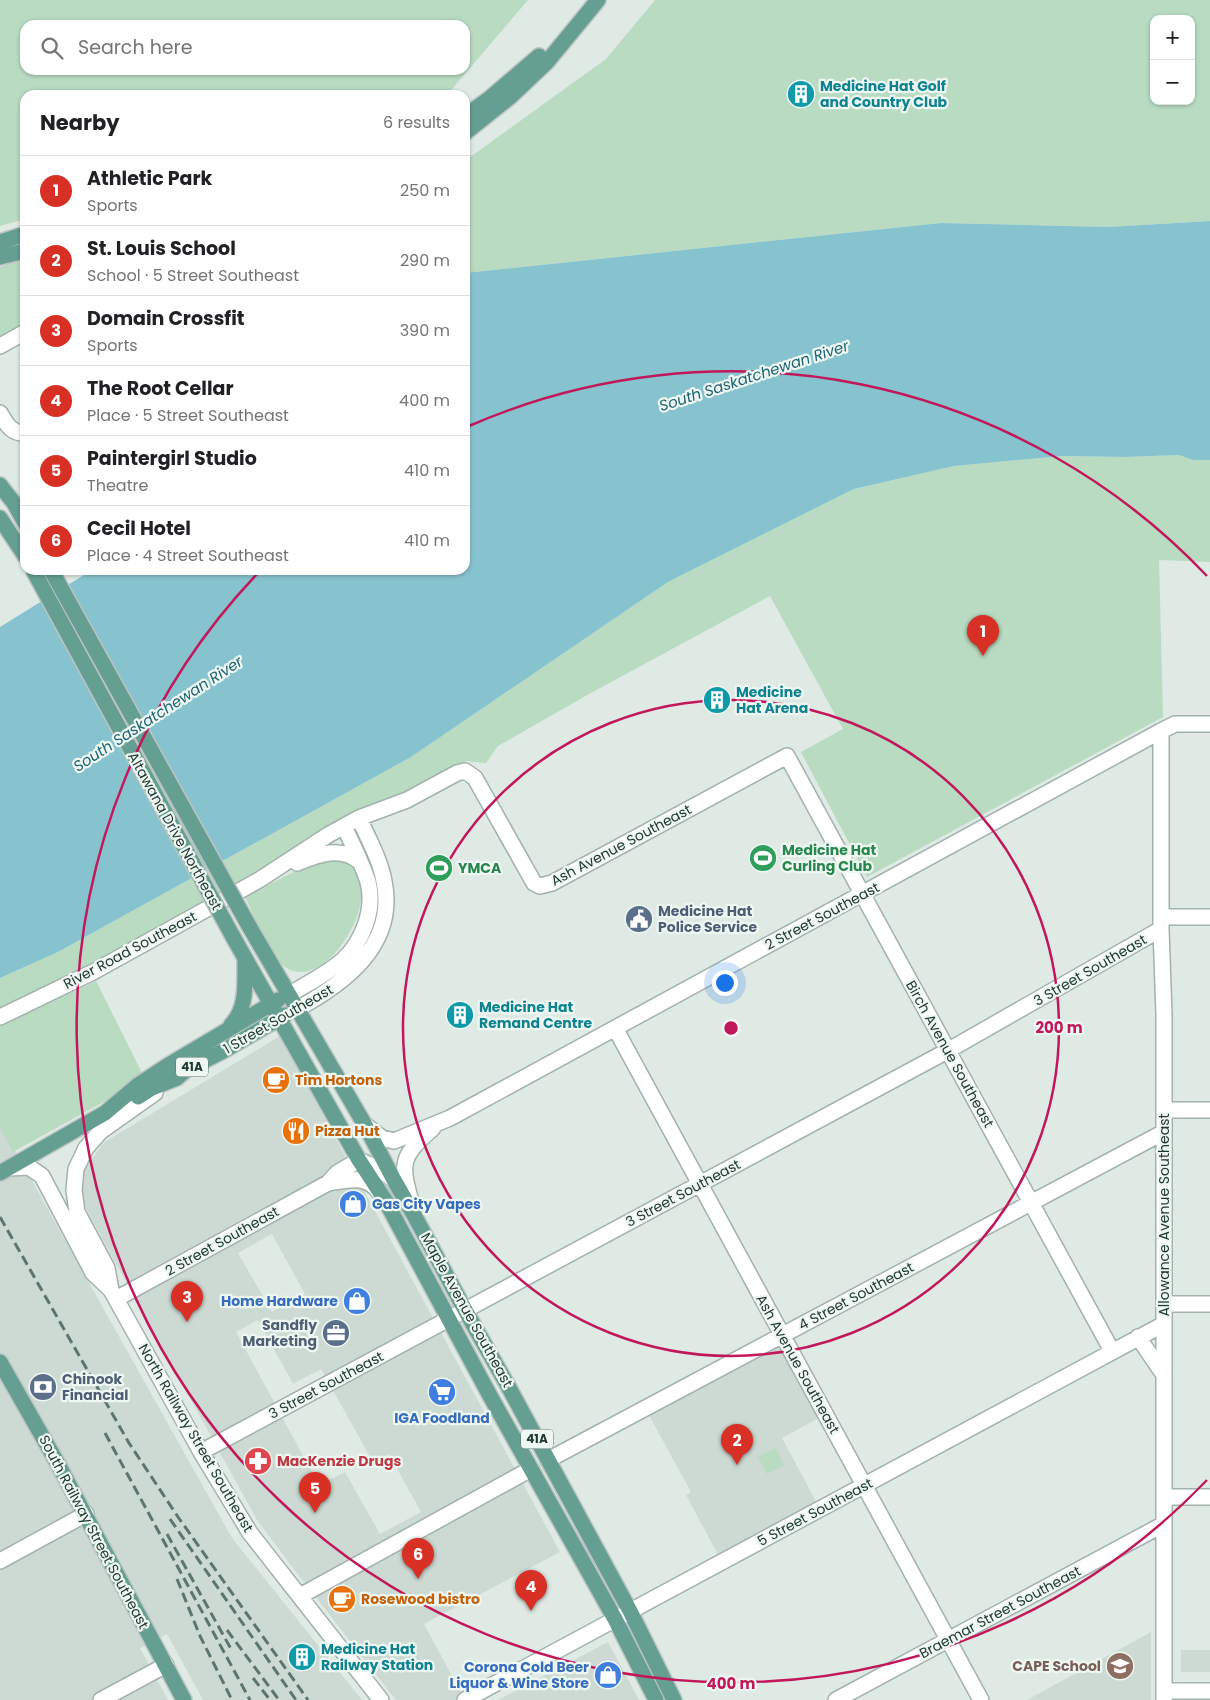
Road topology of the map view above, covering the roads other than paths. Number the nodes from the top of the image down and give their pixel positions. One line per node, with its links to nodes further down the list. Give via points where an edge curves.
1 (598, 0): 2 (main road)
2 (579, 23): 3 (main road); 4 (main road, via 547,62)
3 (470, 112)
4 (470, 128)
5 (20, 236): 6 (main road)
6 (0, 242)
7 (20, 252): 8 (main road)
8 (0, 258)
9 (20, 335): 10 (street)
10 (0, 346)
11 (0, 413): 12 (street, via 8,427)
12 (20, 433)
13 (0, 486): 14 (main road)
14 (20, 514)
15 (0, 518): 16 (main road)
16 (20, 548)
17 (36, 575): 31 (main road, Altawana Drive Northeast, bridge)
18 (55, 575): 30 (main road, Altawana Drive Northeast, bridge)
19 (1210, 724): 20 (street, 2 Street Southeast, via 1176,724)
20 (1161, 731): 27 (street, 2 Street Southeast); 29 (street, Allowance Avenue Southeast)
21 (787, 756): 22 (street, Ash Avenue Southeast, via 552,883 540,886 534,883 520,862); 27 (street, Birch Avenue Southeast)
22 (475, 778): 23 (street, River Road Southeast, via 466,771 457,773 408,800)
23 (359, 818): 24 (street, River Road Southeast); 35 (street, 1 Street Southeast, via 385,882 386,907 380,932 368,954 352,972 325,994)
24 (344, 826): 25 (street, 1 Street Southeast); 26 (street, River Road Southeast)
25 (360, 862): 26 (street, River Road Southeast, via 345,854 316,855); 33 (street, 1 Street Southeast, via 370,894 363,932 344,959)
26 (259, 880): 36 (street, River Road Southeast, via 93,972)
27 (862, 894): 38 (street, 2 Street Southeast); 40 (street, Birch Avenue Southeast)
28 (1210, 917): 29 (street, 3 Street Southeast)
29 (1161, 923): 40 (street, 3 Street Southeast); 42 (street, Allowance Avenue Southeast)
30 (249, 926): 33 (main road, Maple Avenue Southeast)
31 (232, 935): 32 (main road, Maple Avenue Southeast)
32 (245, 961): 34 (main road, Maple Avenue Southeast); 39 (main road, via 244,998 237,1019)
33 (288, 994): 34 (main road, 1 Street Southeast / 41A); 35 (main road, Maple Avenue Southeast / 41A)
34 (270, 1004): 37 (main road, Maple Avenue Southeast / 41A); 39 (main road, 1 Street Southeast / 41A)
35 (297, 1009): 37 (main road, 1 Street Southeast / 41A); 46 (main road, Maple Avenue Southeast / 41A)
36 (0, 1016)
37 (278, 1018): 41 (main road, 1 Street Southeast / 41A); 48 (main road, Maple Avenue Southeast / 41A)
38 (615, 1028): 45 (street, 2 Street Southeast); 52 (street, Ash Avenue Southeast)
39 (227, 1029): 44 (main road, 1 Street Southeast / 41A, via 138,1085)
40 (949, 1050): 52 (street, 3 Street Southeast); 54 (street, Birch Avenue Southeast)
41 (177, 1078): 44 (main road, 1 Street Southeast / 41A); 56 (street, North Railway Street Southeast, via 100,1132 86,1148 76,1169 77,1212 107,1268)
42 (1164, 1110): 43 (street); 47 (street, Allowance Avenue Southeast)
43 (1210, 1110)
44 (105, 1113): 49 (main road, 1 Street Southeast / 41A)
45 (438, 1123): 46 (street, 2 Street Southeast, via 394,1141 382,1138); 55 (street, 2 Street Southeast, via 406,1158 404,1176)
46 (365, 1125): 50 (main road, Maple Avenue Southeast / 41A)
47 (1164, 1132): 54 (street, 4 Street Southeast); 57 (street, Allowance Avenue Southeast)
48 (359, 1160): 50 (street); 51 (street, 2 Street Southeast, via 337,1173); 53 (main road, Maple Avenue Southeast / 41A)
49 (5, 1171): 56 (street, North Railway Street Southeast, via 28,1167 42,1176 93,1273)
50 (394, 1180): 55 (main road, Maple Avenue Southeast / 41A)
51 (328, 1183): 53 (street, 2 Street Southeast, via 359,1179 376,1188); 56 (street, 2 Street Southeast)
52 (700, 1184): 59 (street, 3 Street Southeast); 62 (street, Ash Avenue Southeast)
53 (385, 1200): 60 (main road, Maple Avenue Southeast / 41A)
54 (1032, 1203): 62 (street, 4 Street Southeast); 64 (street, Birch Avenue Southeast)
55 (414, 1215): 59 (main road, Maple Avenue Southeast / 41A)
56 (113, 1294): 67 (street, North Railway Street Southeast)
57 (1164, 1304): 58 (street); 61 (street, Allowance Avenue Southeast)
58 (1210, 1304)
59 (465, 1310): 60 (street, 3 Street Southeast); 68 (main road, Maple Avenue Southeast / 41A)
60 (449, 1319): 67 (street, 3 Street Southeast); 69 (main road, Maple Avenue Southeast / 41A)
61 (1164, 1324): 63 (street, 5 Street Southeast); 66 (street, Allowance Avenue Southeast)
62 (783, 1335): 68 (street, 4 Street Southeast); 70 (street, Ash Avenue Southeast)
63 (1138, 1337): 64 (street, 5 Street Southeast); 66 (street)
64 (1112, 1351): 70 (street, 5 Street Southeast)
65 (0, 1362): 73 (main road, South Railway Street Southeast)
66 (1164, 1375): 71 (street, Allowance Avenue Southeast)
67 (201, 1452): 76 (street, North Railway Street Southeast, via 250,1533)
68 (548, 1460): 77 (main road, Maple Avenue Southeast / 41A)
69 (532, 1469): 76 (street); 78 (main road, Maple Avenue Southeast / 41A)
70 (864, 1485): 77 (street, 5 Street Southeast); 79 (street, Ash Avenue Southeast)
71 (1164, 1497): 72 (street); 74 (street, Allowance Avenue Southeast)
72 (1210, 1497)
73 (86, 1514): 75 (street); 80 (main road, South Railway Street Southeast)
74 (1164, 1524): 79 (street, Braemar Street Southeast); 82 (street, Allowance Avenue Southeast)
75 (0, 1561)
76 (300, 1596): 85 (street, North Railway Street Southeast)
77 (630, 1611): 78 (street, 5 Street Southeast); 88 (main road, Maple Avenue Southeast / 41A)
78 (615, 1619): 86 (street, 5 Street Southeast); 87 (main road, Maple Avenue Southeast / 41A)
79 (948, 1640): 89 (street, Braemar Street Southeast); 90 (street, Ash Avenue Southeast)
80 (166, 1665): 83 (street); 84 (main road, South Railway Street Southeast)
81 (1210, 1691): 82 (street)
82 (1164, 1696)
83 (101, 1700)
84 (184, 1700)
85 (381, 1700)
86 (465, 1700)
87 (656, 1700)
88 (674, 1700)
89 (836, 1700)
90 (981, 1700)

